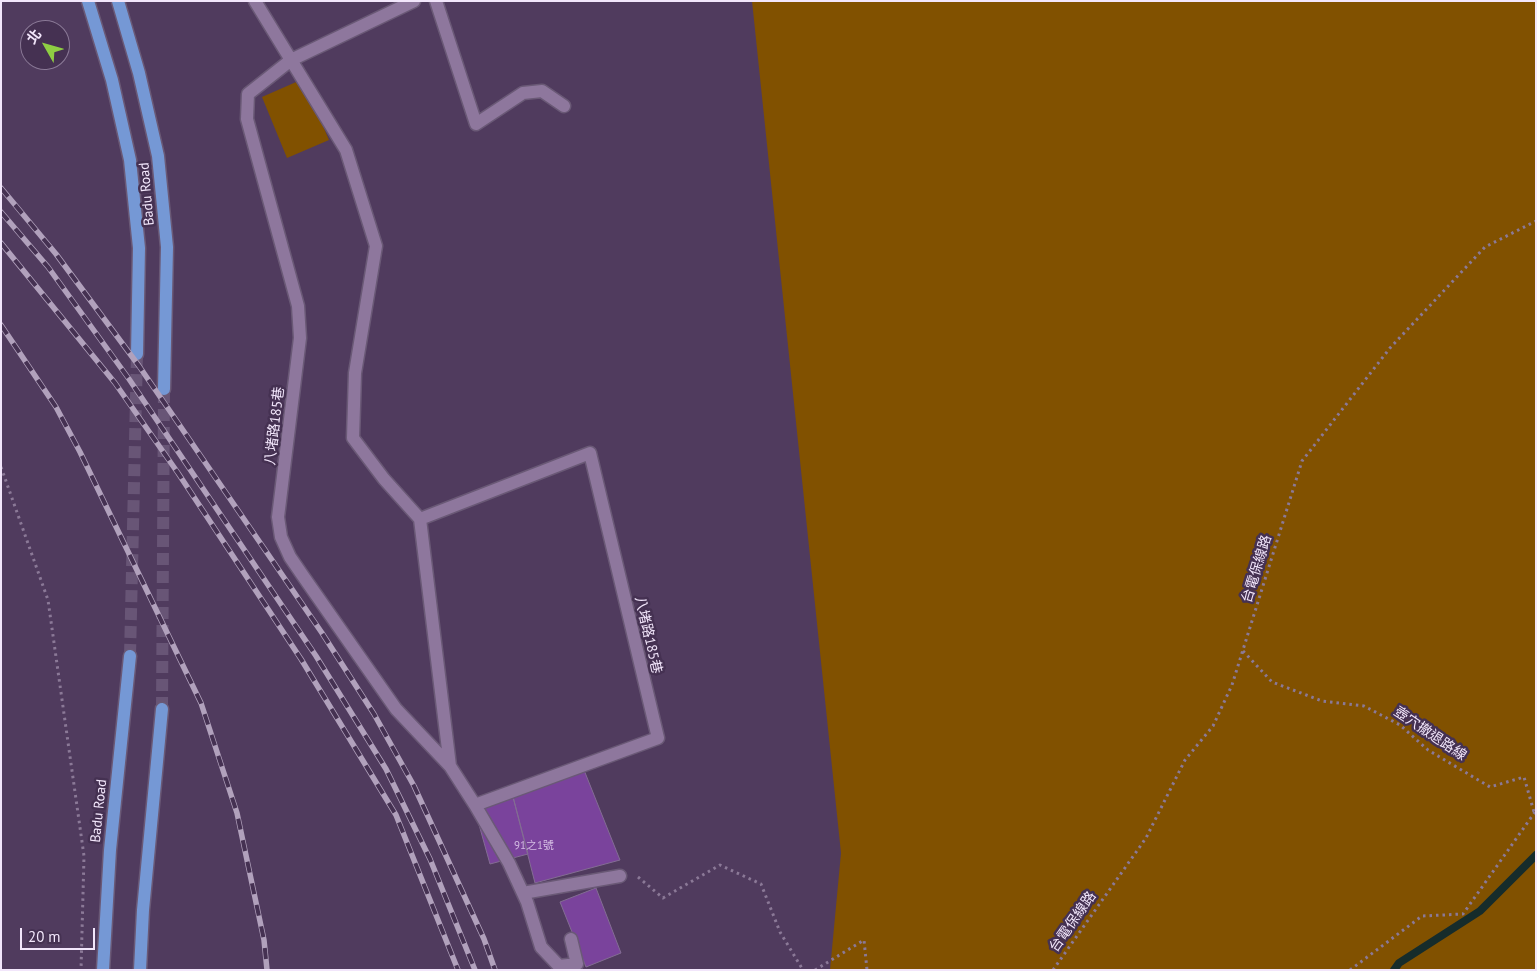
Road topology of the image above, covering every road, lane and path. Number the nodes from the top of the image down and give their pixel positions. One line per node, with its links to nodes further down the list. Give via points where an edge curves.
1 (88, 1): 9 (main road, Badu Road, via 112,80 130,160 139,248)
2 (118, 1): 10 (main road, Badu Road, via 158,156 166,246)
3 (255, 1): 6 (lane)
4 (414, 1): 6 (lane, 八堵路185巷)
5 (436, 1): 7 (lane, via 476,124 523,93 542,91)
6 (290, 60): 12 (lane, via 346,150 376,246 355,373 353,438); 16 (lane, 八堵路185巷, via 248,94 247,119 298,306 300,338 278,517 281,537 290,557 396,708)
7 (564, 106)
8 (1536, 221): 13 (path, 台電保線路, via 1485,247 1390,348 1302,462)
9 (137, 354)
10 (164, 389)
11 (1, 468): 22 (path, via 48,600 84,856)
12 (420, 519): 16 (lane, 八堵路185巷); 17 (lane, 八堵路185巷, via 590,453 658,738)
13 (1243, 650): 18 (path, 壺穴撤退路線, via 1272,682 1322,701 1364,706 1400,725 1428,750 1490,787 1524,777); 28 (path, 台電保線路, via 1232,685 1213,726 1185,760 1146,838)
14 (130, 656): 23 (main road, Badu Road, via 110,850)
15 (162, 709): 24 (main road)
16 (450, 766): 17 (lane, 八堵路185巷)
17 (474, 805): 20 (lane, via 509,862)
18 (1535, 812): 29 (path, via 1463,914 1422,916)
19 (620, 876): 20 (lane); 25 (path, via 638,877 663,898 720,864 761,884 780,932)
20 (523, 893): 21 (lane, via 542,947 559,966 577,964)
21 (571, 939)
22 (81, 970)
23 (103, 970)
24 (140, 970)
25 (803, 970)
26 (815, 970): 27 (path, via 864,940)
27 (867, 970)
28 (1053, 970)
29 (1350, 970)

